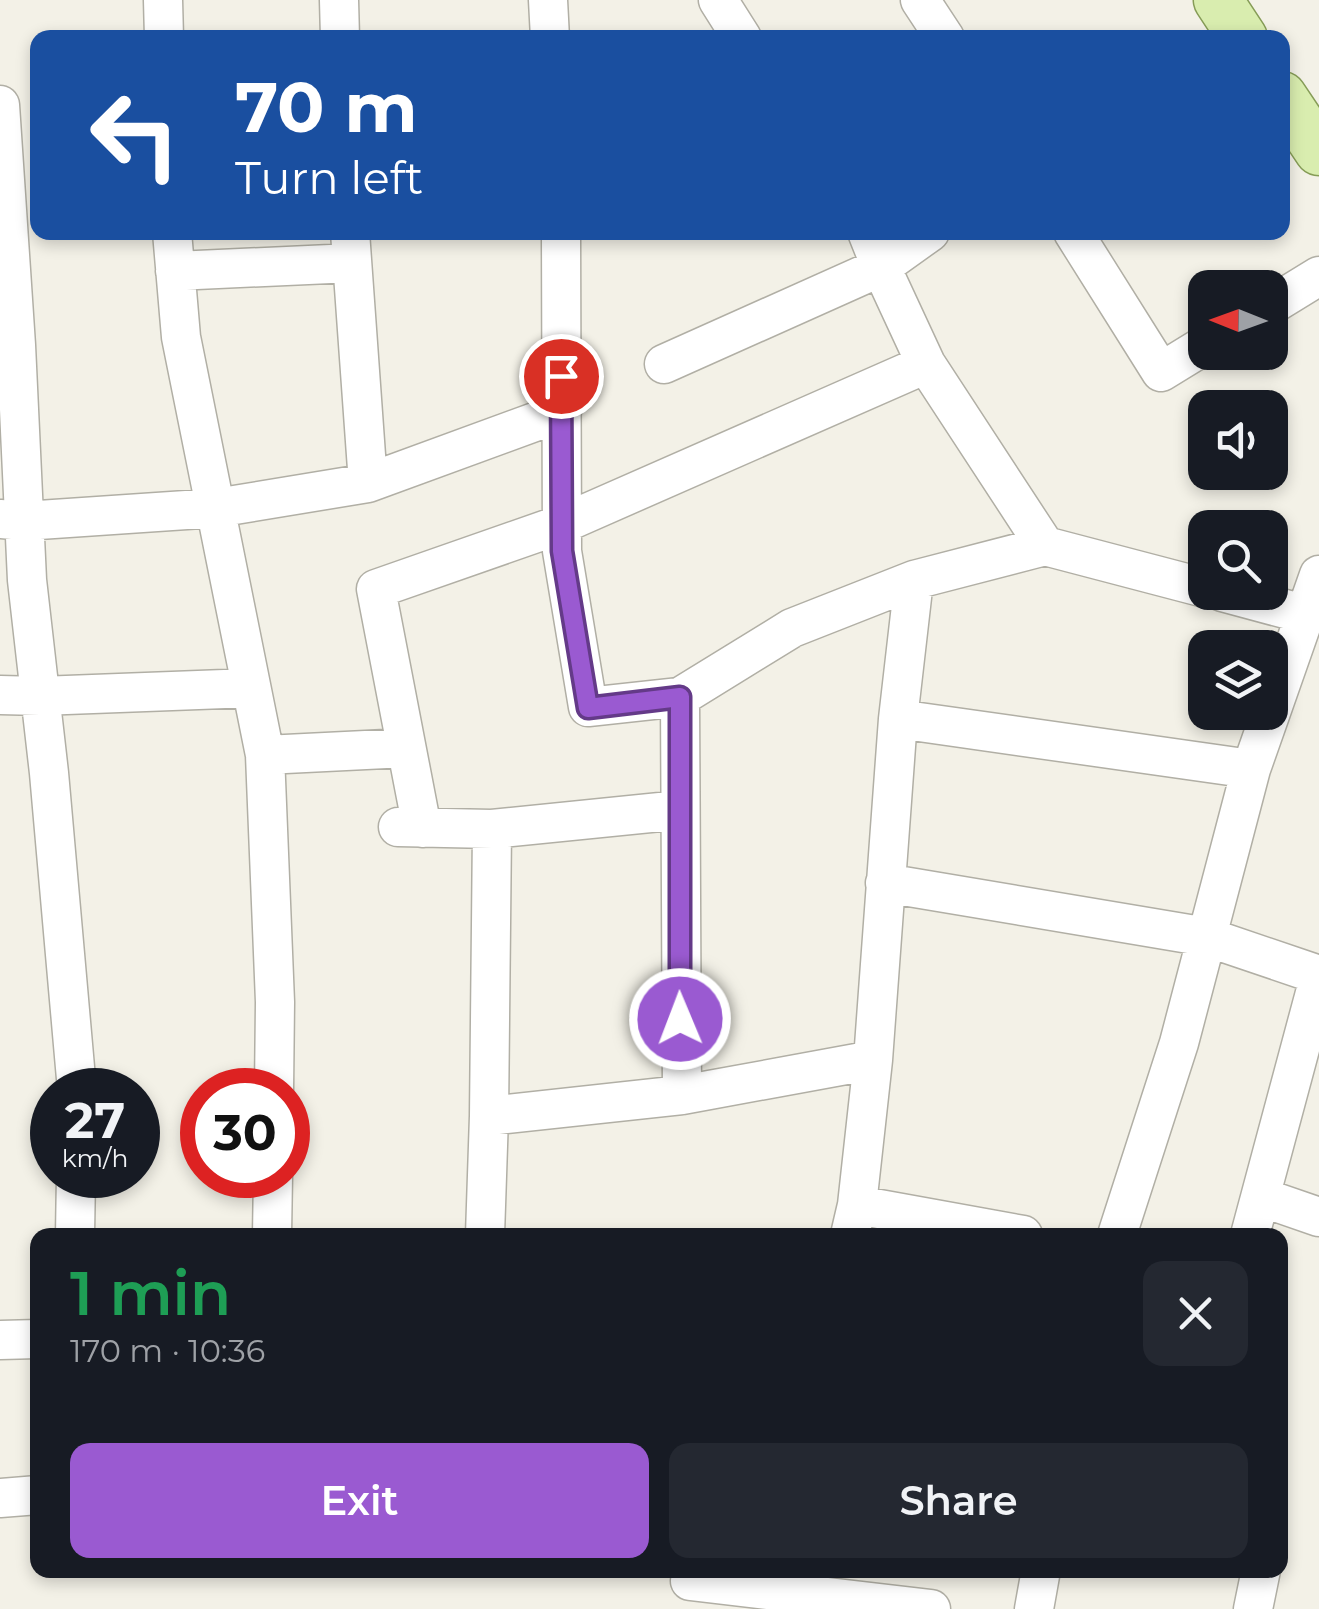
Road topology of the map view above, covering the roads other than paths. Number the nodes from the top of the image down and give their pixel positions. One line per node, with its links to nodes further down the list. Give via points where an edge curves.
1 (163, 0): 7 (street)
2 (339, 0): 8 (street)
3 (548, 0): 9 (street)
4 (718, 0): 10 (street)
5 (920, 0): 11 (street)
6 (1218, 0): 12 (main road)
7 (164, 30)
8 (340, 30)
9 (550, 30)
10 (737, 30)
11 (940, 30)
12 (1238, 30)
13 (0, 104): 22 (street)
14 (1290, 108): 15 (main road)
15 (1319, 150)
16 (173, 240): 24 (street)
17 (560, 240): 31 (street)
18 (870, 240): 23 (street)
19 (919, 240): 23 (street)
20 (1078, 240): 28 (street, via 1161,372)
21 (352, 248): 24 (street); 32 (street)
22 (6, 260): 27 (street)
23 (881, 268): 29 (street); 30 (street)
24 (175, 271): 33 (street, via 181,337)
25 (1319, 276): 26 (street)
26 (1288, 295)
27 (8, 345): 34 (street)
28 (1188, 355)
29 (664, 364)
30 (926, 364): 35 (street); 36 (street)
31 (562, 412): 32 (street); 35 (street)
32 (368, 484): 33 (street)
33 (216, 508): 34 (street); 42 (street)
34 (12, 520): 44 (street)
35 (562, 524): 45 (street, via 588,708); 47 (street, via 376,589)
36 (1045, 546): 38 (street); 39 (street)
37 (1319, 575): 41 (street)
38 (914, 580): 45 (street, via 792,628); 46 (street)
39 (1188, 584)
40 (1288, 610): 41 (street)
41 (1304, 614): 49 (street)
42 (251, 688): 44 (street); 48 (street)
43 (0, 695): 44 (street)
44 (40, 696): 56 (street)
45 (680, 697): 50 (street)
46 (898, 719): 49 (street); 52 (street)
47 (406, 748): 48 (street); 51 (street, via 409,827)
48 (265, 755): 57 (street)
49 (1251, 770): 53 (street)
50 (680, 810): 51 (street); 58 (street)
51 (492, 829): 59 (street)
52 (884, 883): 53 (street); 55 (street)
53 (1207, 937): 54 (street); 69 (street)
54 (1319, 977): 60 (street)
55 (874, 1060): 58 (street); 64 (street)
56 (75, 1068)
57 (274, 1068)
58 (682, 1094): 59 (street)
59 (489, 1116): 67 (street)
60 (1261, 1197): 63 (street); 70 (street)
61 (76, 1198): 65 (street)
62 (273, 1198): 66 (street)
63 (1319, 1217)
64 (854, 1220): 68 (street)
65 (75, 1228)
66 (272, 1228)
67 (484, 1228)
68 (944, 1228)
69 (1119, 1228)
70 (1252, 1228)
71 (30, 1339): 72 (street)
72 (0, 1340)
73 (30, 1496): 74 (street)
74 (0, 1498)
75 (1040, 1578): 79 (street)
76 (1259, 1578): 80 (street)
77 (690, 1587): 78 (street)
78 (932, 1609)
79 (1034, 1609)
80 (1253, 1609)

